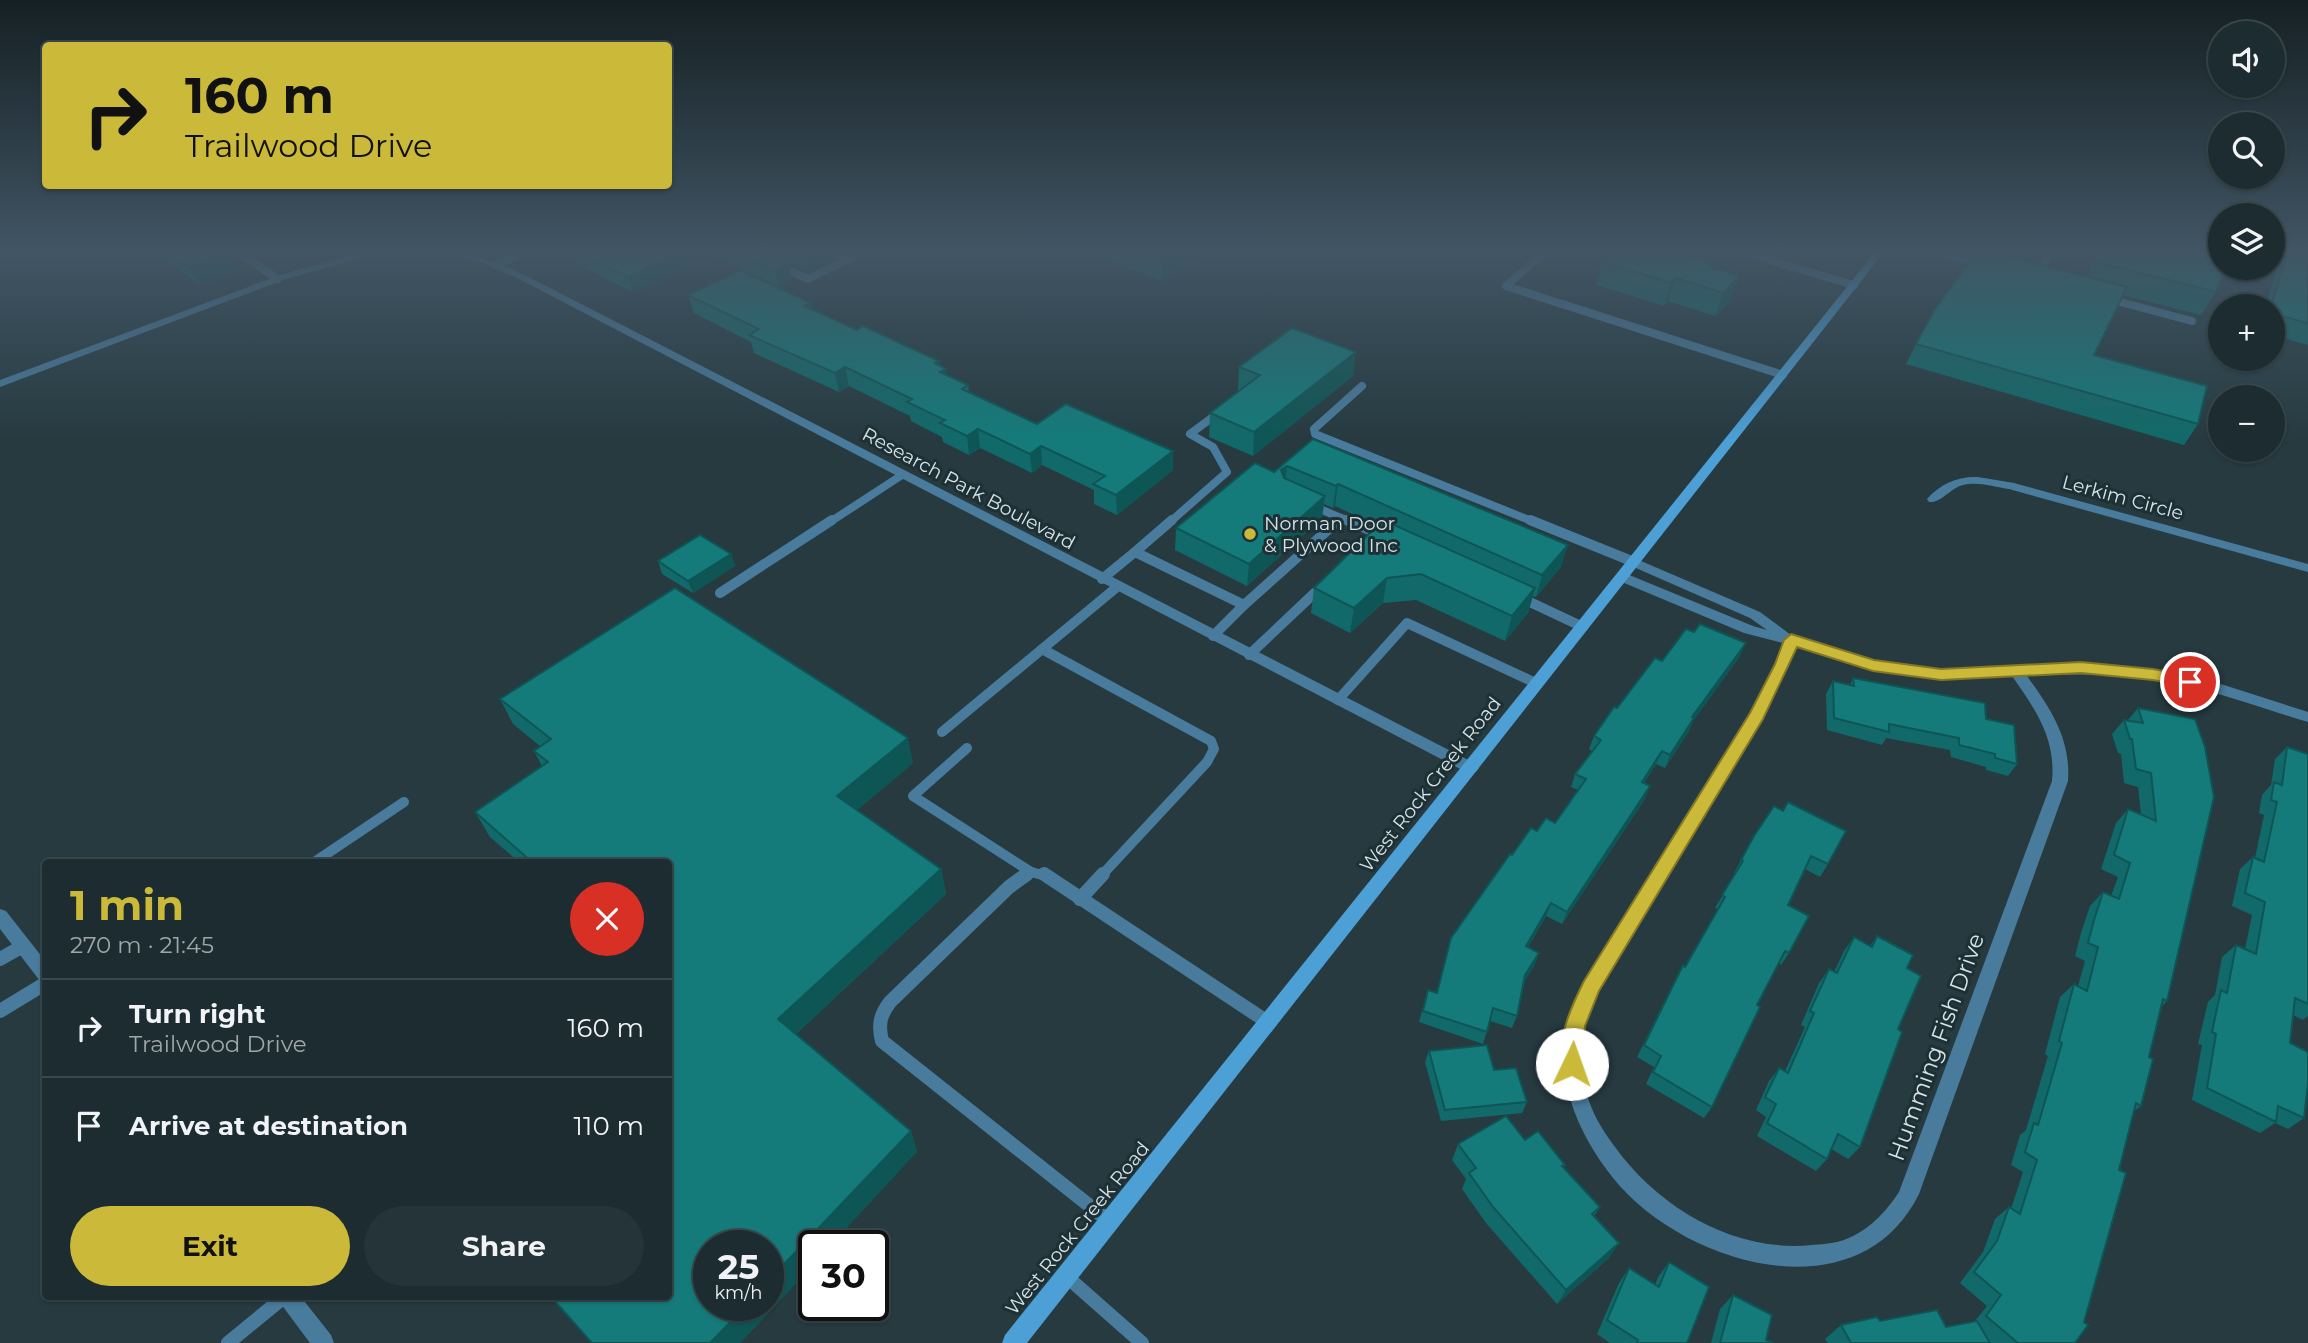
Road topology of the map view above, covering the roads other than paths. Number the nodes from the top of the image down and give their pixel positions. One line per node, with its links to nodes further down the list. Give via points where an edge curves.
1 (184, 315): 8 (street)
2 (592, 315): 11 (street, Research Park Boulevard)
3 (1595, 315): 7 (lane)
4 (1831, 315): 7 (main road, West Rock Creek Road)
5 (2169, 315): 6 (lane)
6 (2192, 321)
7 (1783, 375): 19 (main road, West Rock Creek Road)
8 (0, 384)
9 (1362, 386): 19 (lane, via 1320,421 1315,433)
10 (1222, 411): 18 (lane, via 1190,434 1213,447 1227,472)
11 (902, 475): 22 (street, Research Park Boulevard); 25 (lane)
12 (1297, 499): 14 (lane)
13 (1933, 499): 20 (street, Lerkim Circle, via 1967,478)
14 (1341, 518): 15 (lane); 27 (lane)
15 (1377, 534): 16 (lane); 17 (lane)
16 (1367, 543)
17 (1398, 543)
18 (1136, 552): 22 (lane); 27 (lane)
19 (1634, 562): 21 (main road, West Rock Creek Road); 30 (street, via 1755,615)
20 (2308, 568)
21 (1622, 577): 28 (main road, West Rock Creek Road); 30 (street, via 1749,630)
22 (1102, 579): 24 (street, Research Park Boulevard)
23 (1328, 580): 32 (lane)
24 (1117, 587): 29 (street, Research Park Boulevard); 31 (lane)
25 (720, 593)
26 (1512, 594): 28 (lane)
27 (1244, 605): 29 (lane)
28 (1583, 627): 34 (main road, West Rock Creek Road)
29 (1213, 636): 32 (street, Research Park Boulevard)
30 (1791, 640): 33 (street, via 1846,659 1899,670 1941,675); 33 (street, Humming Fish Drive, via 1757,715 1591,987 1574,1026 1571,1048 1579,1104 1611,1161 1675,1218 1750,1254 1784,1260 1856,1248 1903,1208 2060,781 2060,752 2052,724)
31 (1042, 649): 37 (lane); 43 (lane, via 1211,741 1214,749 1208,762)
32 (1249, 655): 35 (street, Research Park Boulevard)
33 (2016, 671): 36 (street, via 2081,668 2153,674 2224,690)
34 (1538, 684): 35 (lane, via 1407,623); 39 (main road, West Rock Creek Road)
35 (1338, 700): 39 (street, Research Park Boulevard)
36 (2308, 717)
37 (942, 732)
38 (967, 748): 42 (lane, via 913,796)
39 (1471, 768): 50 (main road, West Rock Creek Road)
40 (404, 802): 41 (lane)
41 (319, 859)
42 (1031, 872): 43 (lane, via 1043,874); 51 (lane, via 1009,887 890,1002 880,1015 878,1029 882,1041)
43 (1080, 899): 50 (lane)
44 (0, 916): 45 (street)
45 (23, 946): 46 (lane); 47 (street)
46 (0, 959)
47 (42, 971)
48 (42, 985): 49 (lane)
49 (0, 1011)
50 (1269, 1023): 51 (main road, West Rock Creek Road)
51 (1110, 1222): 52 (main road, West Rock Creek Road)
52 (1066, 1276): 57 (main road, West Rock Creek Road); 58 (lane)
53 (282, 1300): 55 (lane)
54 (288, 1300): 56 (street)
55 (228, 1343)
56 (323, 1343)
57 (1013, 1343)
58 (1142, 1343)

